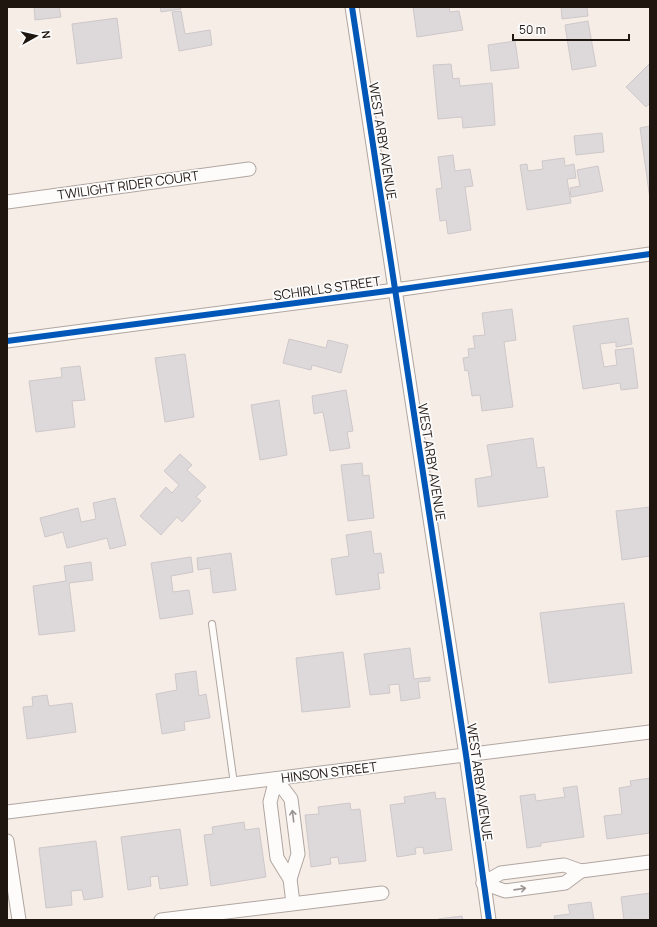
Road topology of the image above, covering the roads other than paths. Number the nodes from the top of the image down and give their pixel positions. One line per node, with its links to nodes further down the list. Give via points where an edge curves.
1 (352, 7): 5 (street, WEST ARBY AVENUE)
2 (249, 169): 3 (street, TWILIGHT RIDER COURT)
3 (7, 202)
4 (650, 254): 5 (street, SCHIRLLS STREET)
5 (395, 290): 6 (street, SCHIRLLS STREET); 9 (street, WEST ARBY AVENUE)
6 (7, 341)
7 (212, 624): 11 (lane)
8 (650, 732): 9 (street, HINSON STREET)
9 (466, 755): 10 (street, HINSON STREET); 17 (street, WEST ARBY AVENUE)
10 (276, 779): 11 (street, HINSON STREET); 16 (street, via 270,802 277,858); 16 (street, one-way to 10, via 298,854 291,799)
11 (234, 784): 12 (street, HINSON STREET)
12 (7, 812)
13 (7, 841): 20 (street)
14 (650, 862): 15 (street)
15 (580, 871): 17 (street, via 564,865 501,873); 17 (street, one-way to 15, via 505,891 565,883)
16 (290, 879): 19 (street)
17 (483, 883): 22 (street, WEST ARBY AVENUE)
18 (382, 893): 19 (street)
19 (293, 903): 21 (street)
20 (20, 920)
21 (161, 920)
22 (489, 920)

